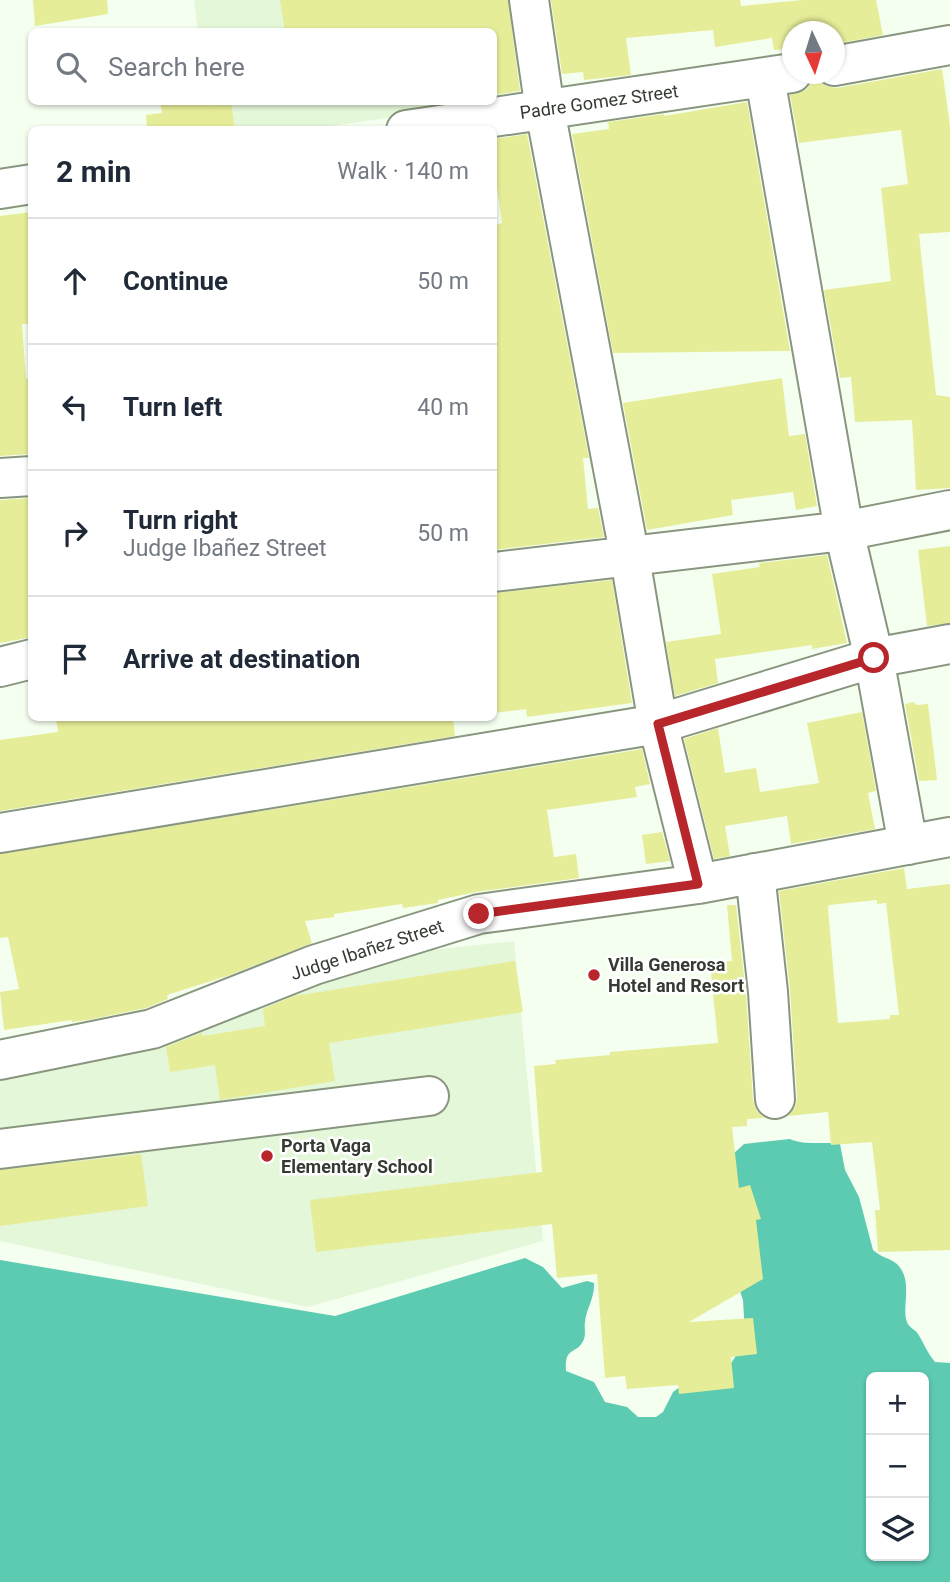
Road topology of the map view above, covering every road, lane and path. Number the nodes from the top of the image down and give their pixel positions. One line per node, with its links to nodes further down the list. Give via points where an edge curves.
1 (529, 0): 5 (street)
2 (950, 45): 3 (street)
3 (845, 64)
4 (779, 76): 5 (street, Padre Gomez Street); 12 (street)
5 (545, 110): 6 (street, Padre Gomez Street); 13 (street)
6 (434, 126)
7 (28, 185): 8 (street)
8 (0, 189)
9 (28, 476): 10 (street)
10 (0, 478)
11 (950, 510): 12 (street)
12 (844, 531): 13 (street); 16 (street)
13 (630, 558): 14 (street); 19 (street)
14 (497, 572)
15 (950, 644): 16 (street)
16 (874, 658): 19 (street); 22 (street)
17 (28, 660): 18 (street)
18 (0, 667)
19 (658, 724): 20 (street); 24 (street)
20 (0, 833)
21 (950, 837): 22 (street, Judge Ibañez Street)
22 (908, 845): 23 (street, Judge Ibañez Street)
23 (755, 873): 24 (street, Judge Ibañez Street); 27 (street)
24 (698, 884): 25 (street, Judge Ibañez Street, via 479,914 314,965 152,1029)
25 (0, 1060)
26 (429, 1096): 28 (street)
27 (775, 1099)
28 (0, 1149)

